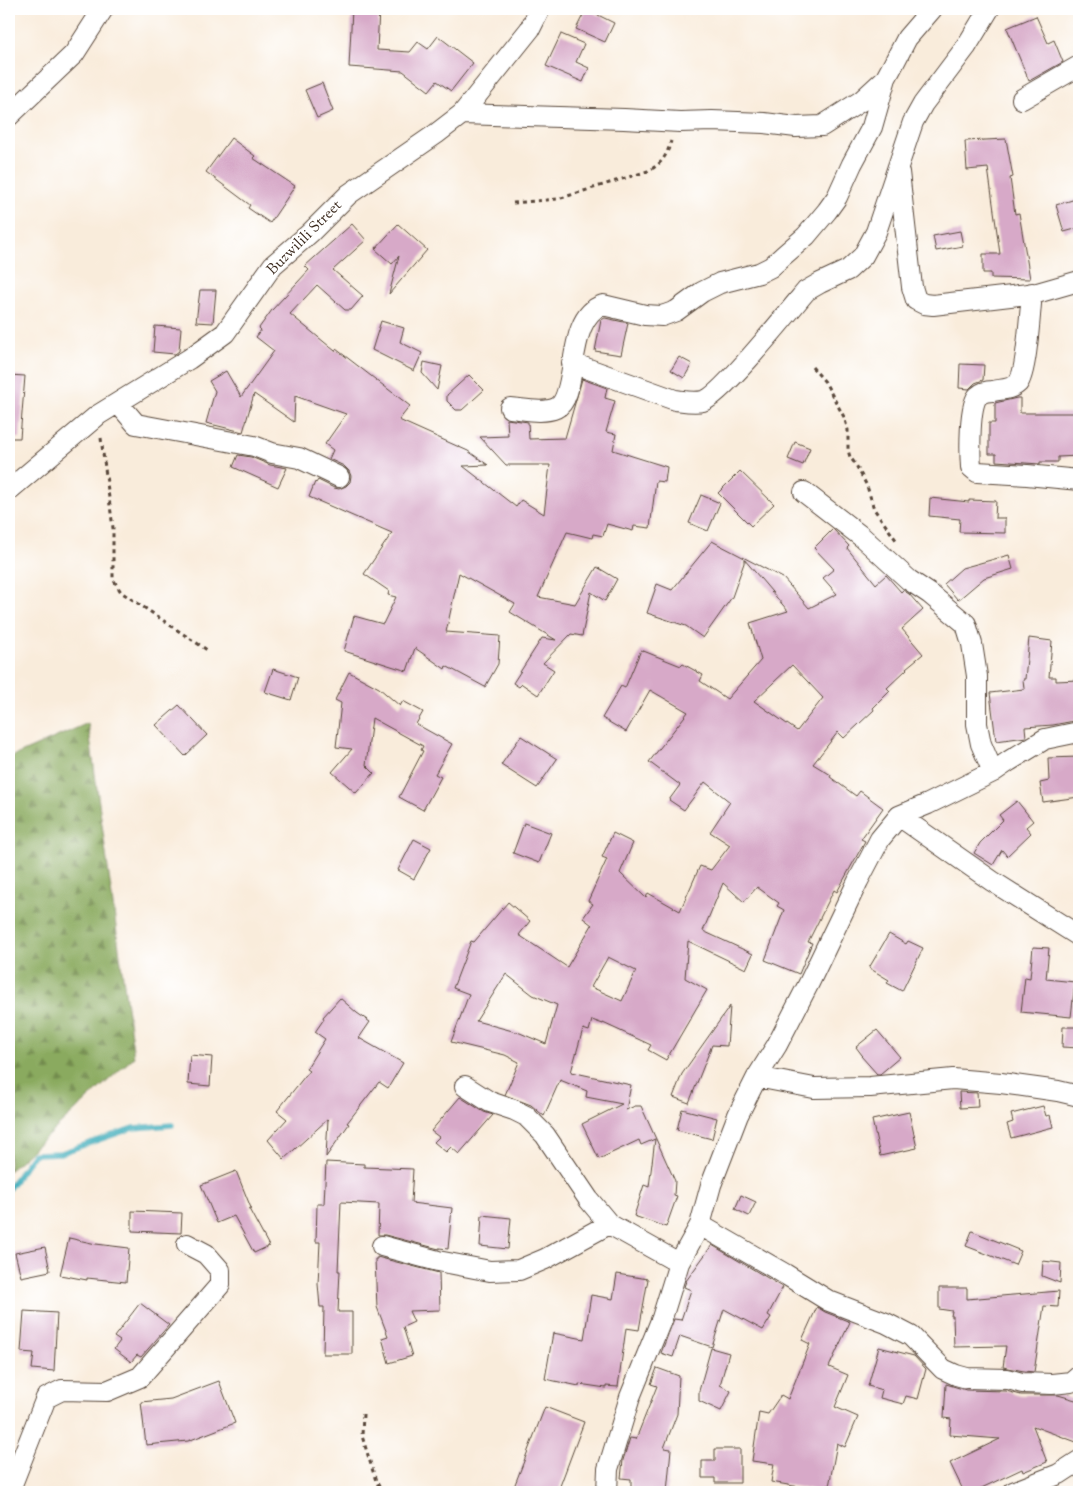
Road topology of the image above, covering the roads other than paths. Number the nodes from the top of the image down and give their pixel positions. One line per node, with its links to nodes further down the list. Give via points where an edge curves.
1 (103, 9): 9 (street, via 74,54)
2 (540, 9): 8 (street, Buzwilili Street, via 530,29)
3 (932, 9): 6 (street, via 907,38)
4 (989, 9): 10 (street, via 966,47 923,104 913,122)
5 (1079, 66): 7 (street)
6 (886, 78): 8 (street, via 861,101 822,126); 13 (street, via 872,127 837,197 806,236 771,267 720,283 676,311 662,316 645,316 603,305 596,307 582,326)
7 (1022, 100)
8 (462, 114): 14 (street, Buzwilili Street, via 349,194 273,265 225,333)
9 (9, 116)
10 (898, 168): 12 (street, via 916,300 933,305); 13 (street, via 876,232 863,256 848,270 806,291 724,385 703,401 675,400)
11 (1079, 281): 12 (street)
12 (1032, 293): 17 (street, via 1022,377 1008,389 977,396 971,421 971,466 977,472)
13 (572, 363): 15 (street, via 564,402 558,408)
14 (118, 403): 16 (street, via 136,424 254,446 299,458); 18 (street, Buzwilili Street, via 98,415)
15 (510, 408)
16 (339, 478)
17 (1079, 480)
18 (9, 490)
19 (804, 492): 21 (street, via 966,624 977,676 977,724 981,744)
20 (1079, 732): 21 (street, via 1046,739)
21 (993, 772): 22 (street)
22 (898, 816): 23 (street); 24 (street, via 880,839 777,1045)
23 (1079, 936)
24 (757, 1077): 26 (street, via 814,1088 870,1087 953,1079); 28 (street, via 738,1114 711,1184)
25 (465, 1086): 27 (street, via 490,1102 526,1116 536,1125)
26 (1079, 1096)
27 (609, 1224): 30 (street, via 519,1270 490,1271); 31 (street)
28 (700, 1225): 31 (street); 32 (street, via 829,1302 911,1336 943,1369 956,1375 1052,1384 1071,1382)
29 (187, 1244): 34 (street, via 206,1254 220,1270 220,1285 140,1377 107,1391 62,1390 46,1398)
30 (382, 1246)
31 (679, 1263): 35 (street, via 662,1318 630,1397 608,1468)
32 (1079, 1375)
33 (1079, 1461): 36 (street, via 1059,1474)
34 (9, 1492)
35 (608, 1492)
36 (1013, 1492)

